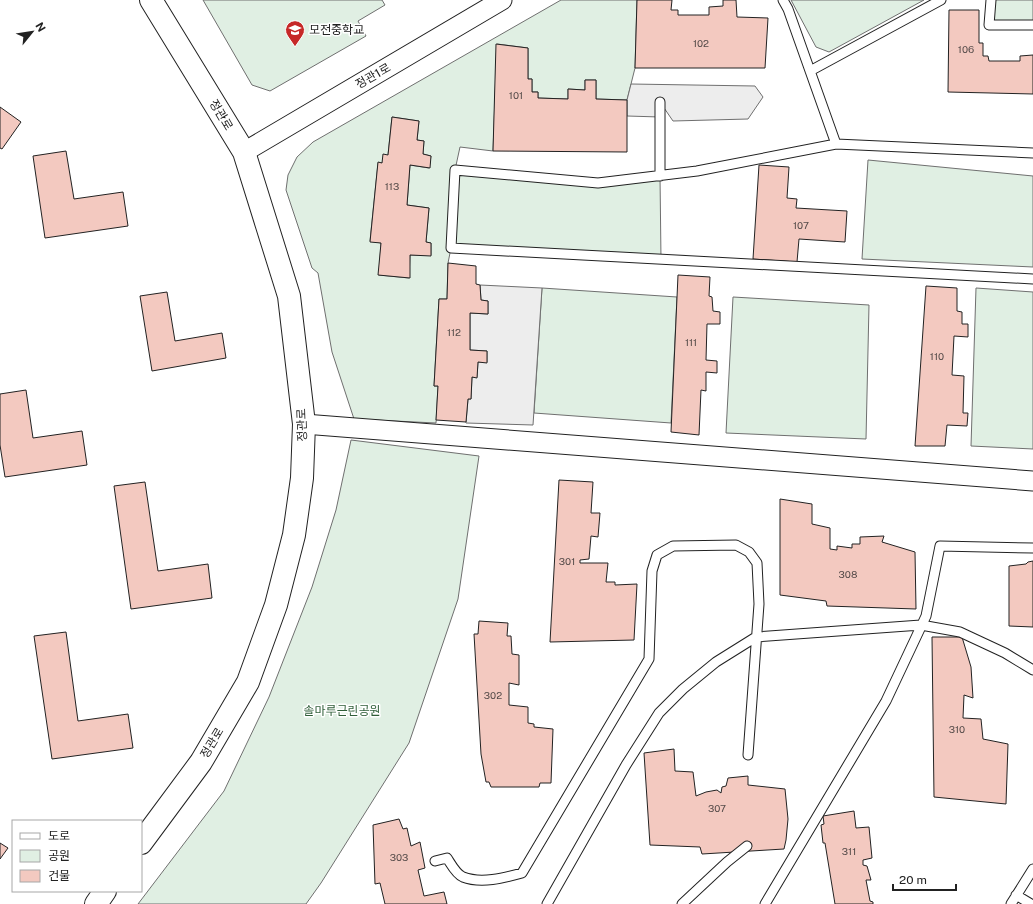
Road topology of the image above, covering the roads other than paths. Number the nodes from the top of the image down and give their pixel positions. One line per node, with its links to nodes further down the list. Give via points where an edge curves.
1 (151, 0): 10 (street, 정관로)
2 (502, 0): 10 (street, 정관1로)
3 (782, 0): 7 (lane, via 788,9)
4 (940, 0): 7 (lane)
5 (991, 0): 6 (lane, via 989,25)
6 (1033, 24)
7 (810, 72): 9 (lane)
8 (660, 102): 12 (lane)
9 (836, 144): 11 (lane); 12 (lane)
10 (244, 152): 14 (street, 정관로, via 289,296)
11 (1033, 153)
12 (660, 176): 13 (lane, via 598,183 455,170 451,248)
13 (1033, 279)
14 (304, 424): 15 (street); 21 (street, 정관로, via 302,478 294,534 276,605 248,682 201,762)
15 (1033, 481)
16 (1033, 548): 17 (lane, via 940,546 926,616)
17 (921, 625): 18 (lane); 19 (lane, via 960,632 1006,653); 30 (lane, via 886,701)
18 (756, 637): 20 (lane); 23 (lane, via 759,604 757,563 749,552 736,545 673,546 658,555 652,571 649,659 522,873 497,880 476,879 462,877 447,858); 28 (lane, via 716,662 659,713 626,765)
19 (1033, 670)
20 (748, 755)
21 (142, 841)
22 (746, 846): 29 (lane)
23 (435, 861)
24 (1033, 869): 26 (lane)
25 (104, 892): 27 (street)
26 (1016, 895): 31 (lane); 32 (lane)
27 (96, 904)
28 (547, 904)
29 (682, 904)
30 (765, 904)
31 (1011, 904)
32 (1031, 904)

